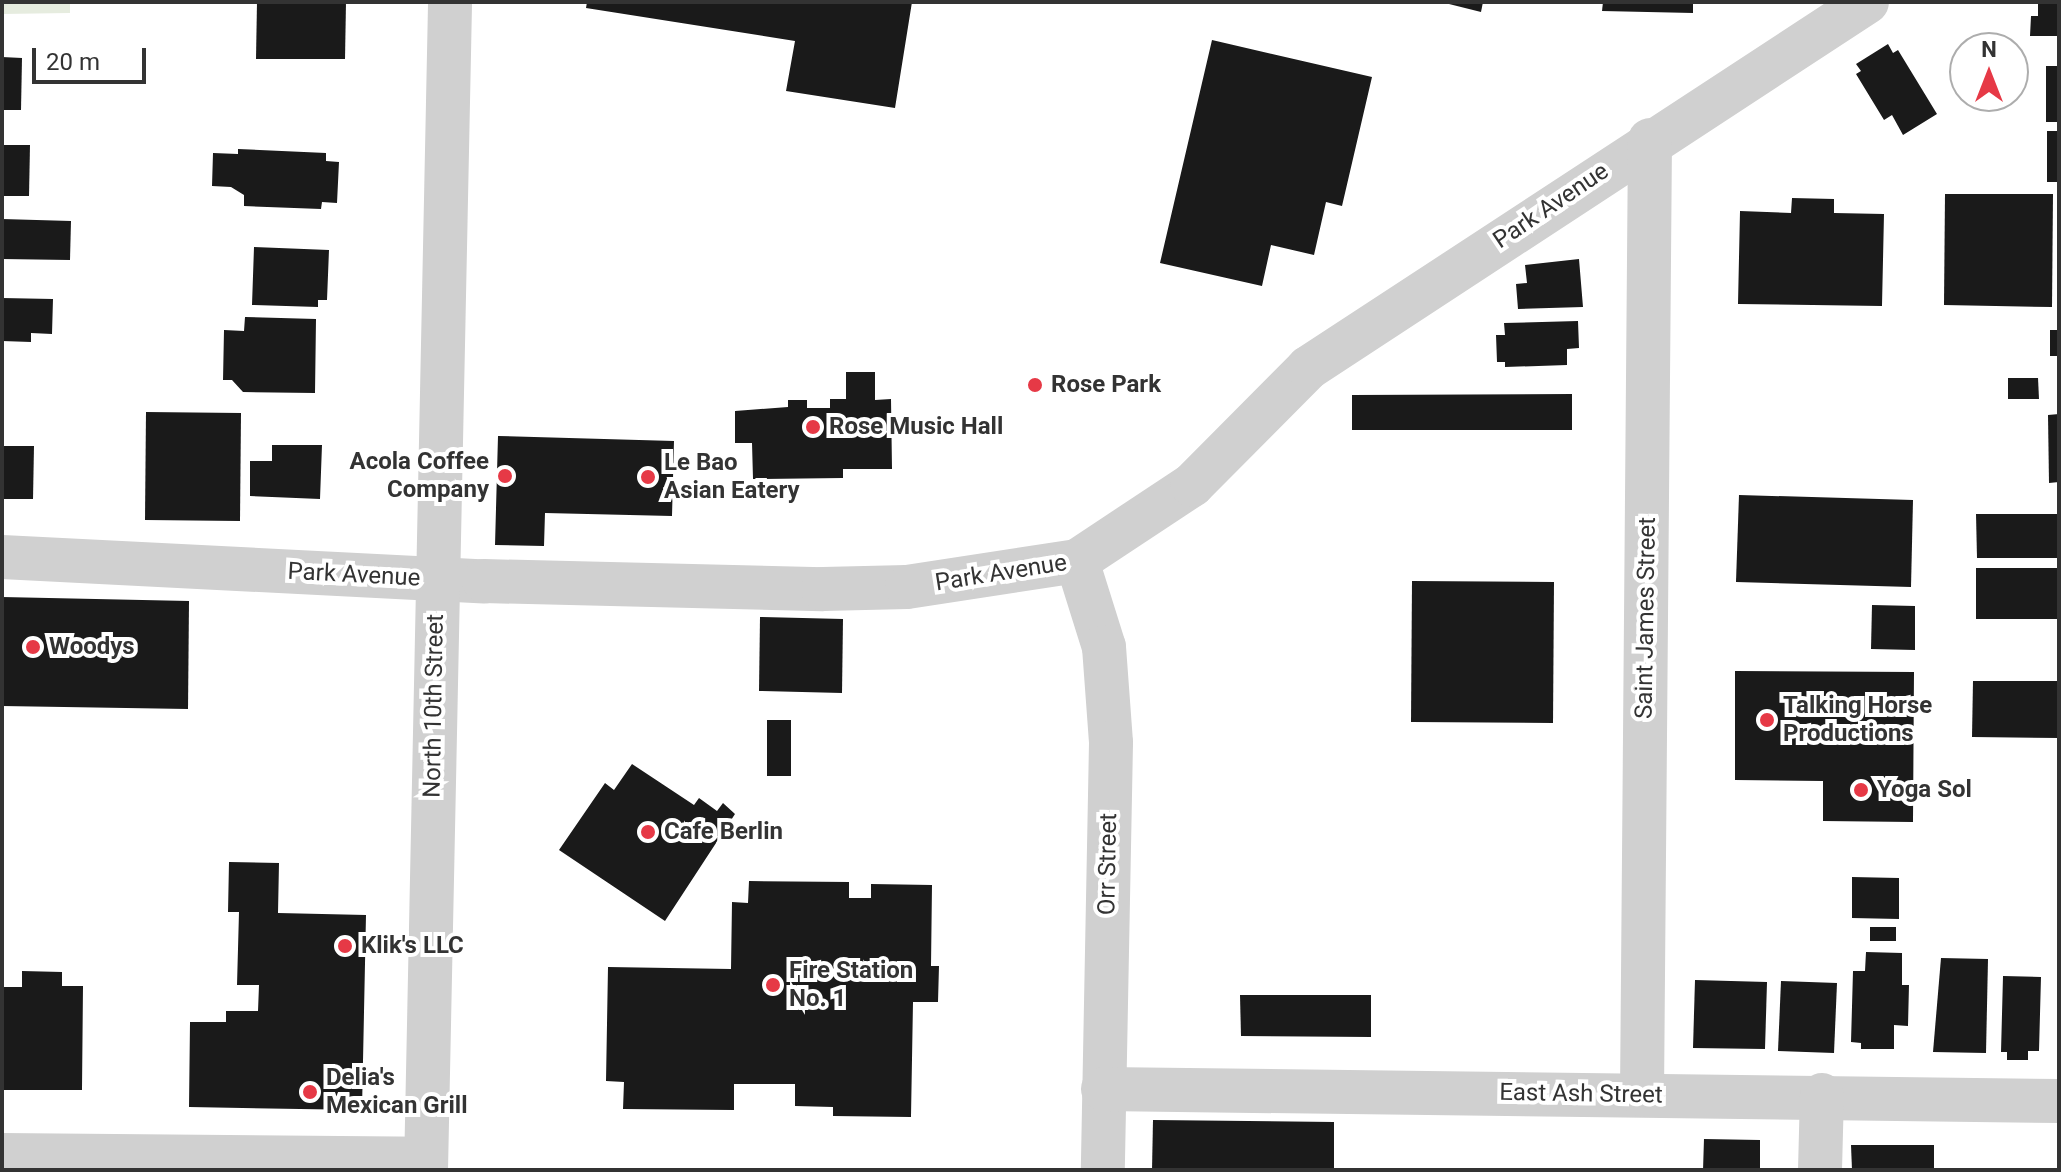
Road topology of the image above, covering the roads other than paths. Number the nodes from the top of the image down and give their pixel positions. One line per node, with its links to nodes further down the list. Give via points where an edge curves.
1 (450, 2): 6 (street, North 10th Street)
2 (1867, 2): 3 (street, Park Avenue)
3 (1650, 140): 5 (street, Park Avenue, via 1308,368 1192,485); 8 (street, Saint James Street)
4 (2, 557): 6 (street, Park Avenue)
5 (1077, 561): 6 (street, Park Avenue, via 907,587 686,588); 7 (street, Orr Street, via 1104,647 1111,743)
6 (436, 579): 12 (street, North 10th Street)
7 (1103, 1089): 8 (street, East Ash Street); 13 (street, Orr Street)
8 (1642, 1095): 9 (street, East Ash Street)
9 (1822, 1095): 10 (street, East Ash Street); 14 (street)
10 (2059, 1101)
11 (2, 1155): 12 (street)
12 (426, 1164)
13 (1103, 1170)
14 (1820, 1170)

